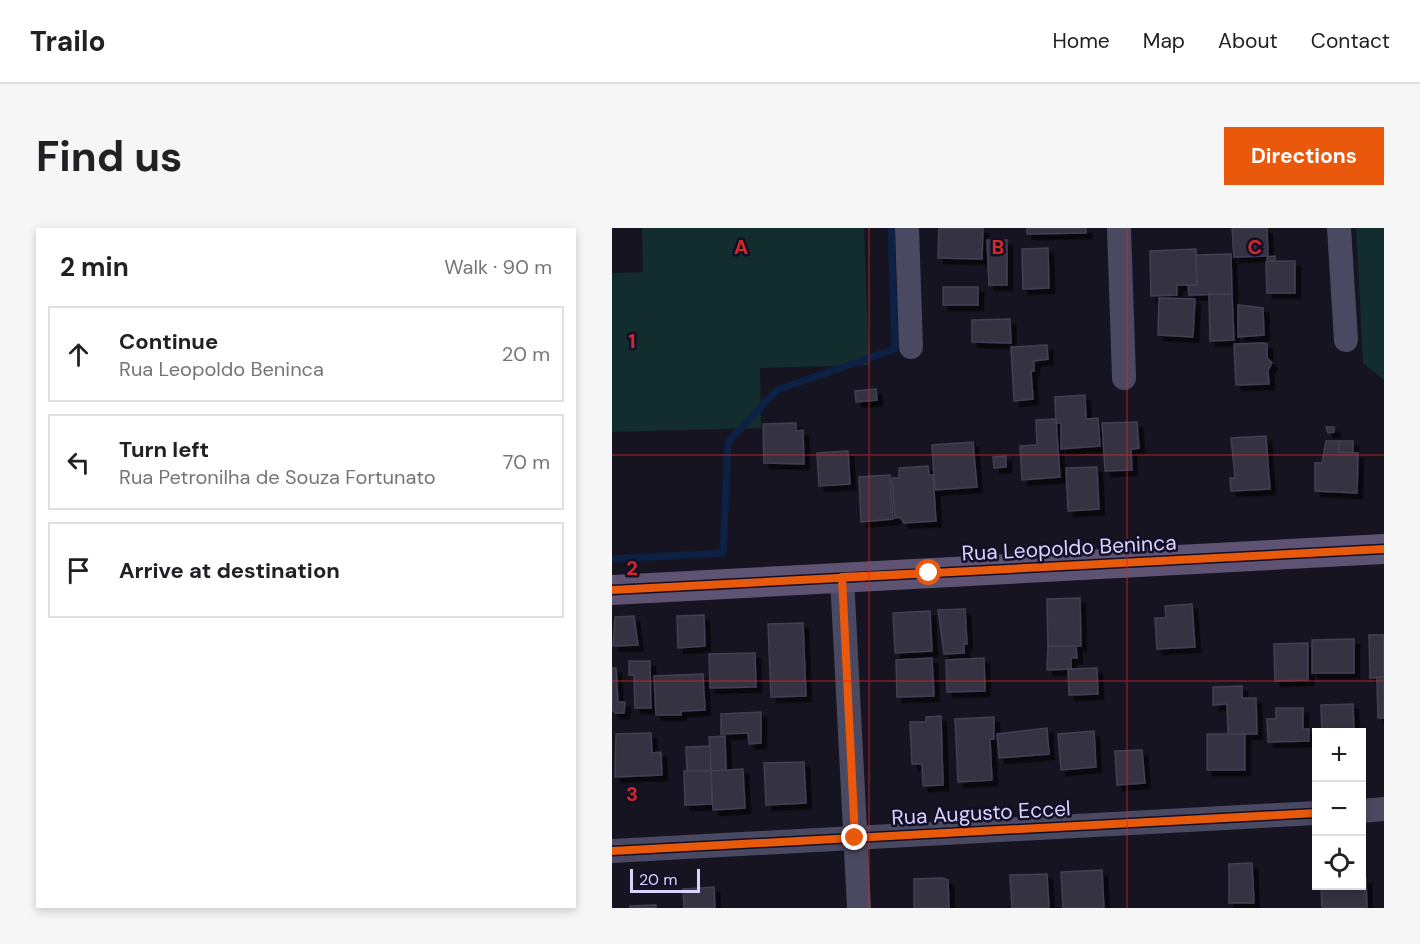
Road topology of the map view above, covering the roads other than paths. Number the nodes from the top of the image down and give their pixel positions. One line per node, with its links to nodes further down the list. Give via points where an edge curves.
1 (907, 228): 5 (street)
2 (1119, 228): 6 (street)
3 (1339, 228): 4 (street)
4 (1346, 340)
5 (911, 347)
6 (1124, 378)
7 (1384, 549): 8 (main road, Rua Leopoldo Beninca)
8 (842, 577): 9 (main road, Rua Leopoldo Beninca); 13 (street)
9 (612, 590)
10 (1384, 810): 11 (street)
11 (1366, 811)
12 (1312, 813): 13 (street, Rua Augusto Eccel)
13 (855, 838): 14 (street, Rua Augusto Eccel); 15 (street)
14 (612, 851)
15 (859, 908)

